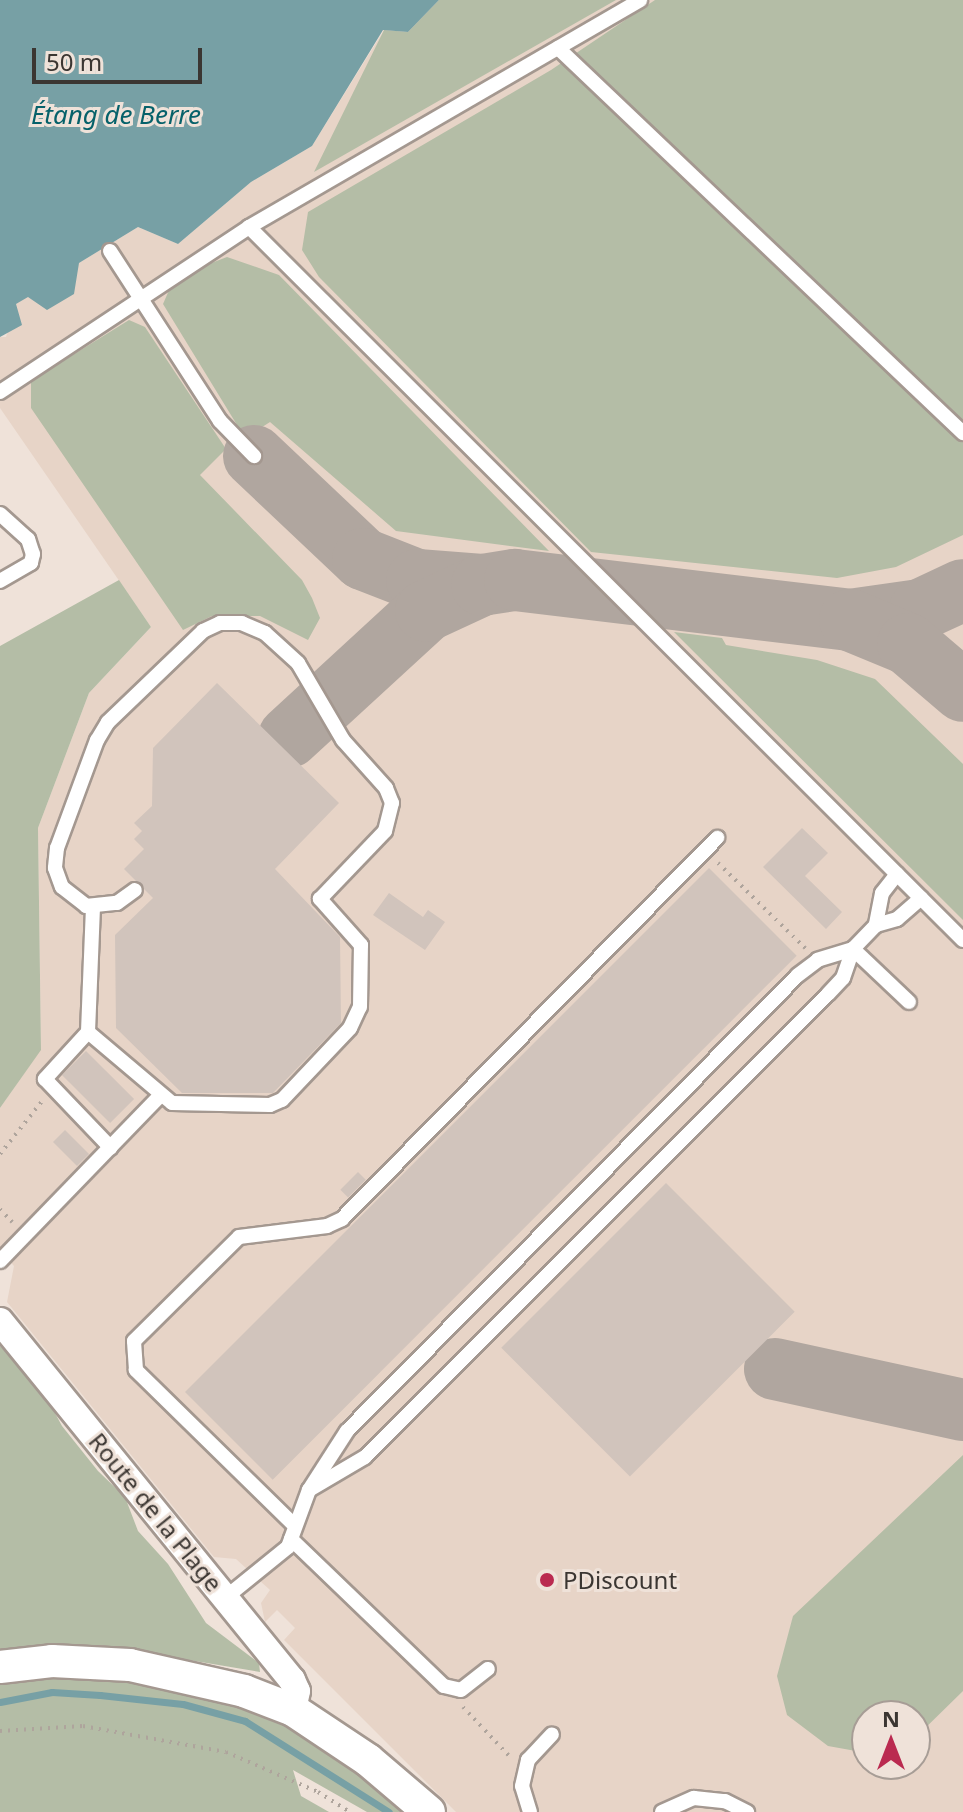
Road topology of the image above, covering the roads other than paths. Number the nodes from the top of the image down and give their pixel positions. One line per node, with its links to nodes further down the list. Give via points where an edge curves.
1 (640, 0): 2 (lane)
2 (558, 48): 3 (lane); 7 (lane)
3 (249, 227): 5 (lane); 12 (lane)
4 (110, 251): 5 (lane)
5 (141, 296): 6 (lane); 8 (lane, via 220,421)
6 (0, 392)
7 (963, 433)
8 (254, 456)
9 (0, 514): 10 (lane, via 28,539 33,554 31,563)
10 (0, 581)
11 (717, 838): 26 (lane, via 342,1219 327,1226 239,1237 134,1341 136,1370)
12 (897, 874): 14 (lane); 16 (lane, via 882,893)
13 (135, 890): 15 (lane, via 117,903)
14 (921, 898): 16 (lane, via 897,919); 17 (lane)
15 (93, 907): 20 (lane); 21 (lane, via 72,900 55,868 57,848 108,722 203,631 220,623 242,623 265,633 298,663 343,740 386,788 392,803 385,831 320,899 361,945 360,1007 350,1028 282,1100 189,1108)
16 (876, 925): 18 (lane)
17 (963, 940)
18 (853, 949): 19 (lane); 25 (lane, via 843,978 828,994 365,1457); 25 (lane, via 818,960 347,1431)
19 (909, 1002)
20 (88, 1032): 21 (lane); 22 (lane, via 47,1074 52,1089)
21 (159, 1097): 22 (lane)
22 (111, 1148): 23 (lane)
23 (0, 1261)
24 (0, 1321): 28 (street, Route de la Plage)
25 (309, 1490): 26 (lane)
26 (292, 1523): 27 (lane)
27 (291, 1539): 28 (lane, via 283,1553); 30 (lane, via 454,1691 468,1687)
28 (225, 1598): 31 (street, Route de la Plage, via 292,1680 297,1691)
29 (0, 1667): 31 (street, via 52,1661 130,1665 190,1676)
30 (488, 1669)
31 (293, 1710): 33 (street, via 368,1760)
32 (552, 1734): 34 (lane, via 524,1772 522,1786)
33 (429, 1812)
34 (530, 1812)
35 (662, 1812): 36 (lane, via 694,1798 725,1801)
36 (747, 1812)

